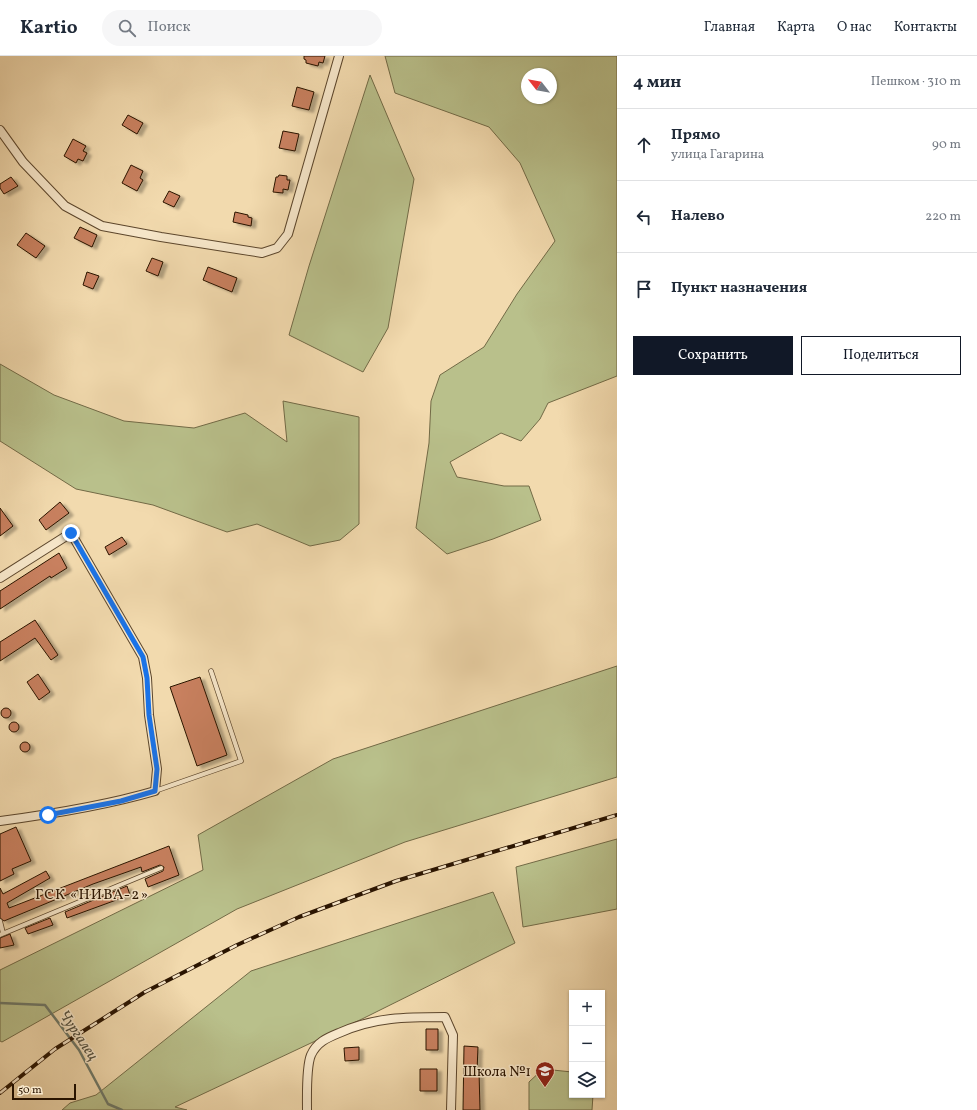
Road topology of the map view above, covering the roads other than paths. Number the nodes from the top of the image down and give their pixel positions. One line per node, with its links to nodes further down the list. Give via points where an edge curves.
1 (339, 56): 2 (street, via 288,234 277,248 262,253 161,238 102,226 65,206 23,162)
2 (0, 130)
3 (0, 578): 5 (street, via 71,533 143,657 157,769)
4 (211, 671): 5 (lane, via 241,761)
5 (155, 791): 6 (street, via 92,807)
6 (0, 821)
7 (161, 868): 9 (lane)
8 (0, 921): 9 (lane)
9 (2, 934)
10 (307, 1110): 11 (street, via 311,1055 321,1041 360,1024 402,1017 445,1017 453,1035)
11 (451, 1110)

